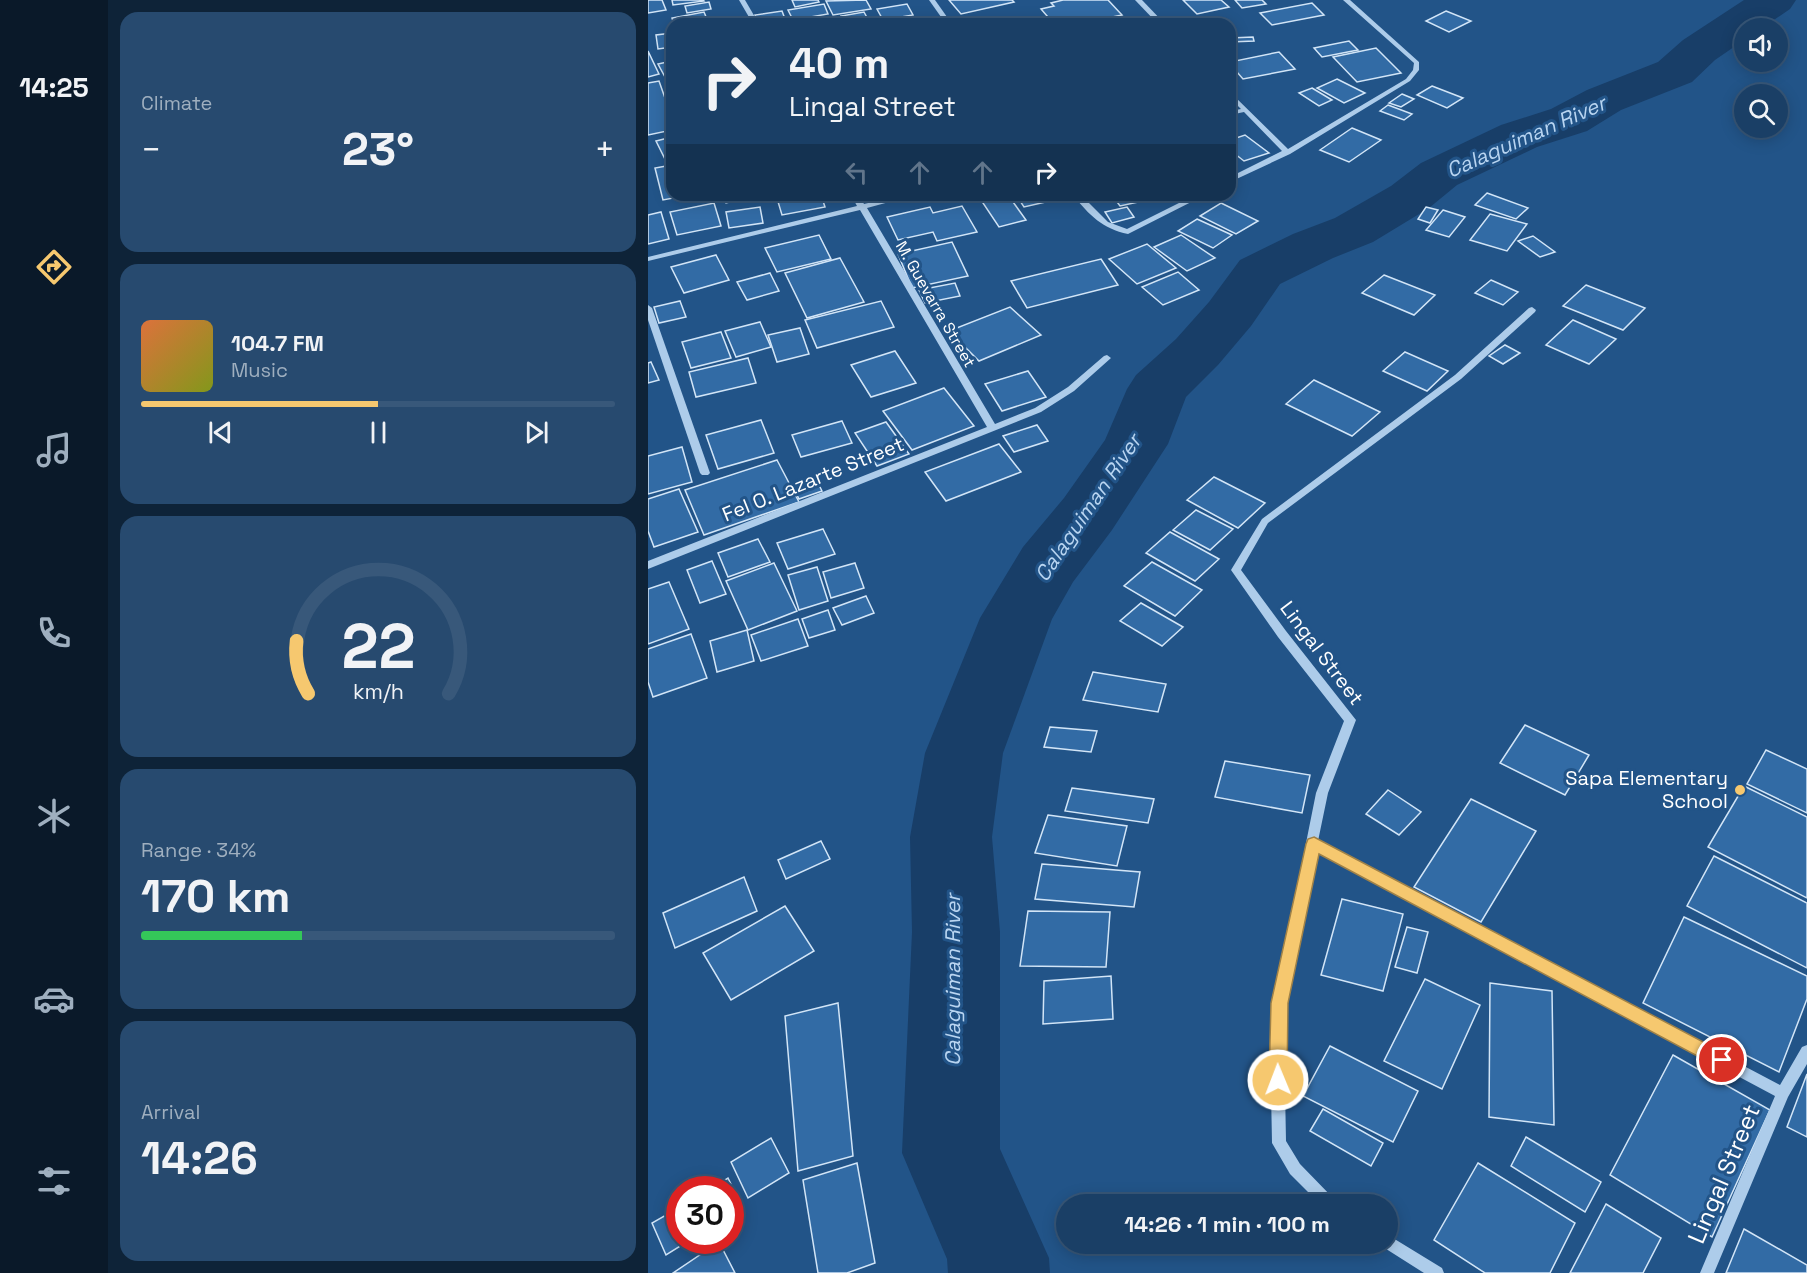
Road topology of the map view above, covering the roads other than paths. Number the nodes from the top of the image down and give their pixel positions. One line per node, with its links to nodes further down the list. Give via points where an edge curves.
1 (742, 0): 5 (street)
2 (933, 0): 6 (street)
3 (1138, 0): 7 (street)
4 (1346, 0): 11 (street, via 1417,63 1416,70 1408,81)
5 (752, 18)
6 (946, 18)
7 (1156, 18)
8 (1236, 100): 9 (street)
9 (1245, 110): 10 (street); 11 (street)
10 (1236, 112)
11 (1287, 152): 12 (street)
12 (1236, 177)
13 (859, 201): 17 (street, M. Guevarra Street)
14 (889, 201): 17 (street)
15 (1082, 201): 16 (street, via 1102,224 1128,232)
16 (1189, 201)
17 (863, 208): 18 (street); 22 (street, M. Guevarra Street)
18 (648, 259)
19 (648, 308): 23 (street)
20 (1532, 310): 25 (street, Lingal Street, via 1458,377 1265,521 1236,570 1350,720 1322,793)
21 (1107, 358): 22 (street, Fel O. Lazarte Street, via 1038,410)
22 (992, 428): 24 (street, Fel O. Lazarte Street)
23 (705, 473)
24 (648, 565)
25 (1314, 844): 27 (street, Lingal Street); 28 (street, via 1280,1003 1277,1038 1279,1143 1295,1169)
26 (1807, 1051): 27 (street, Lingal Street)
27 (1783, 1093): 31 (street, Lingal Street)
28 (1319, 1194)
29 (1398, 1248): 30 (street)
30 (1437, 1273)
31 (1707, 1273)

